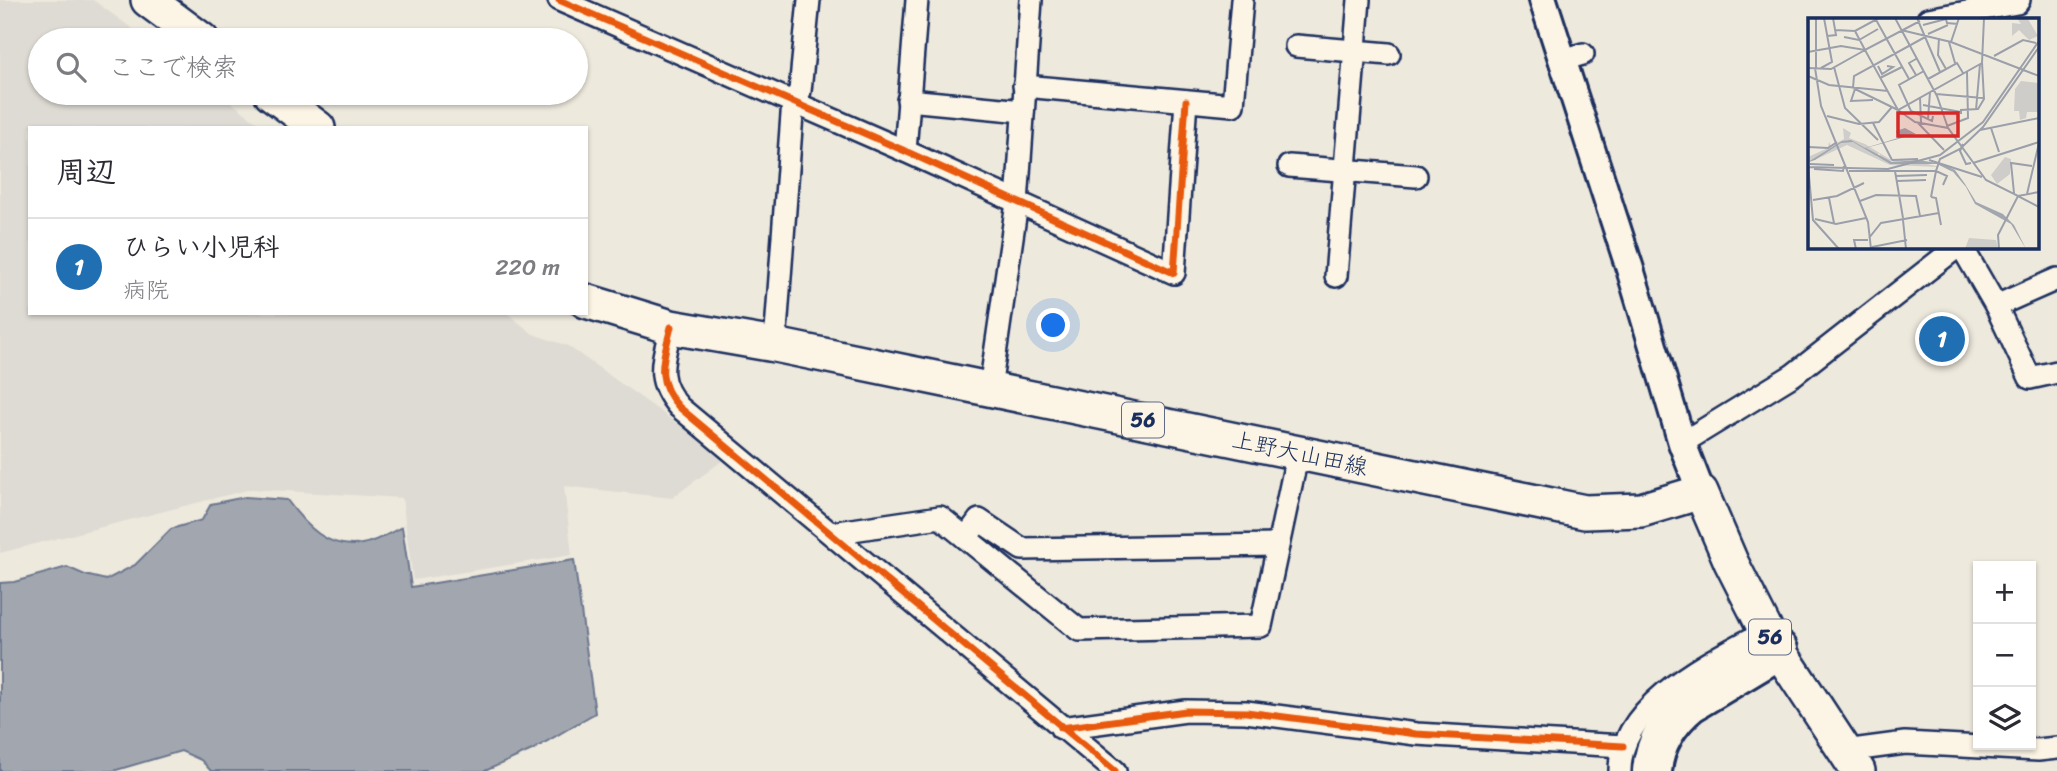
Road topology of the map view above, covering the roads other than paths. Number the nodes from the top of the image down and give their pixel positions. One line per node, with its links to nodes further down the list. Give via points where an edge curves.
1 (148, 0): 11 (main road)
2 (559, 0): 17 (street)
3 (809, 0): 17 (street, via 800,91)
4 (917, 0): 16 (street)
5 (1031, 0): 15 (street)
6 (1242, 0): 18 (street, via 1233,105)
7 (1359, 0): 13 (street)
8 (1542, 0): 37 (street, via 1572,57)
9 (2019, 0): 10 (street)
10 (1934, 18)
11 (186, 28)
12 (1296, 46): 13 (street)
13 (1355, 51): 14 (street); 24 (street)
14 (1389, 54)
15 (1024, 86): 18 (street); 20 (street)
16 (908, 100): 20 (street); 22 (street)
17 (793, 101): 22 (street); 34 (street)
18 (1186, 101): 26 (street, via 1174,272)
19 (287, 105): 21 (main road)
20 (1023, 111): 26 (street)
21 (315, 126)
22 (905, 151): 26 (street)
23 (1289, 166): 24 (street)
24 (1345, 170): 25 (street); 29 (street)
25 (1416, 176)
26 (1017, 203): 36 (street)
27 (1959, 248): 37 (street, via 1793,376)
28 (1961, 248): 32 (street)
29 (1336, 276)
30 (2057, 279): 32 (street)
31 (588, 302): 33 (main road, 上野大山田線 / 56)
32 (1996, 306): 35 (street, via 2030,378)
33 (671, 327): 34 (main road, 上野大山田線 / 56); 40 (street, via 662,365 666,392)
34 (775, 345): 36 (main road, 上野大山田線 / 56)
35 (2057, 372)
36 (990, 389): 38 (main road, 上野大山田線 / 56)
37 (1682, 443): 39 (street)
38 (1298, 452): 39 (main road, 上野大山田線 / 56, via 1585,512 1641,510); 42 (street)
39 (1702, 492): 43 (main road, 56, via 1731,562)
40 (832, 533): 41 (street, via 940,517); 44 (street)
41 (966, 538): 42 (street, via 979,520 1022,549); 42 (street, via 1079,630 1261,626)
42 (1278, 545)
43 (1778, 650): 45 (street, via 1670,689 1640,717); 47 (main road, 56); 50 (highway, via 1679,712 1663,734); 51 (highway, via 1739,698 1692,736)
44 (1061, 728): 45 (street, via 1186,711 1246,712 1416,734); 48 (street)
45 (1623, 746): 49 (street)
46 (2057, 748): 47 (street, via 1905,743)
47 (1852, 761)
48 (1115, 771)
49 (1620, 771)
50 (1652, 771)
51 (1678, 771)

